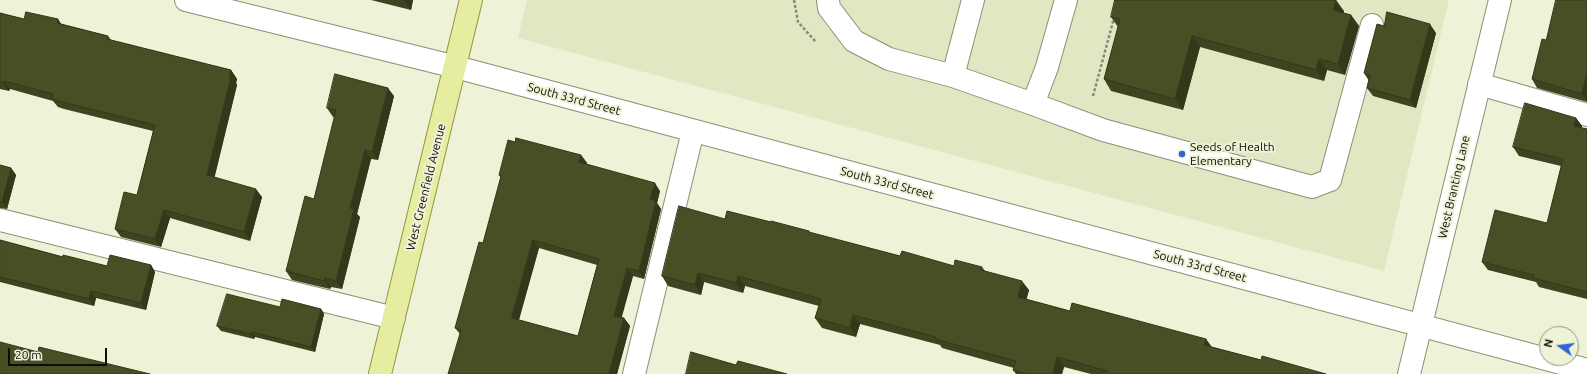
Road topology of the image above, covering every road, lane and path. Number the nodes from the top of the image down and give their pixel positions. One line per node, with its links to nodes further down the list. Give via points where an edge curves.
1 (186, 0): 7 (street, South 33rd Street)
2 (471, 0): 10 (main road, West Greenfield Avenue)
3 (828, 0): 11 (street, via 829,8 854,42 890,59)
4 (973, 0): 11 (street)
5 (1066, 0): 14 (street)
6 (1500, 0): 12 (street, West Branting Lane)
7 (229, 5): 10 (street, South 33rd Street)
8 (1115, 15): 13 (path)
9 (1372, 25): 14 (street, via 1330,180 1312,187 1103,130)
10 (456, 67): 16 (street, South 33rd Street); 18 (main road, West Greenfield Avenue)
11 (953, 76): 14 (street)
12 (1479, 84): 15 (street); 19 (street, West Branting Lane)
13 (1091, 103)
14 (1034, 104)
15 (1587, 115)
16 (692, 131): 19 (street, South 33rd Street); 22 (street)
17 (0, 220): 18 (street)
18 (394, 318): 21 (main road, West Greenfield Avenue)
19 (1421, 325): 20 (street, South 33rd Street); 23 (street, West Branting Lane)
20 (1587, 370)
21 (380, 374)
22 (634, 374)
23 (1409, 374)

